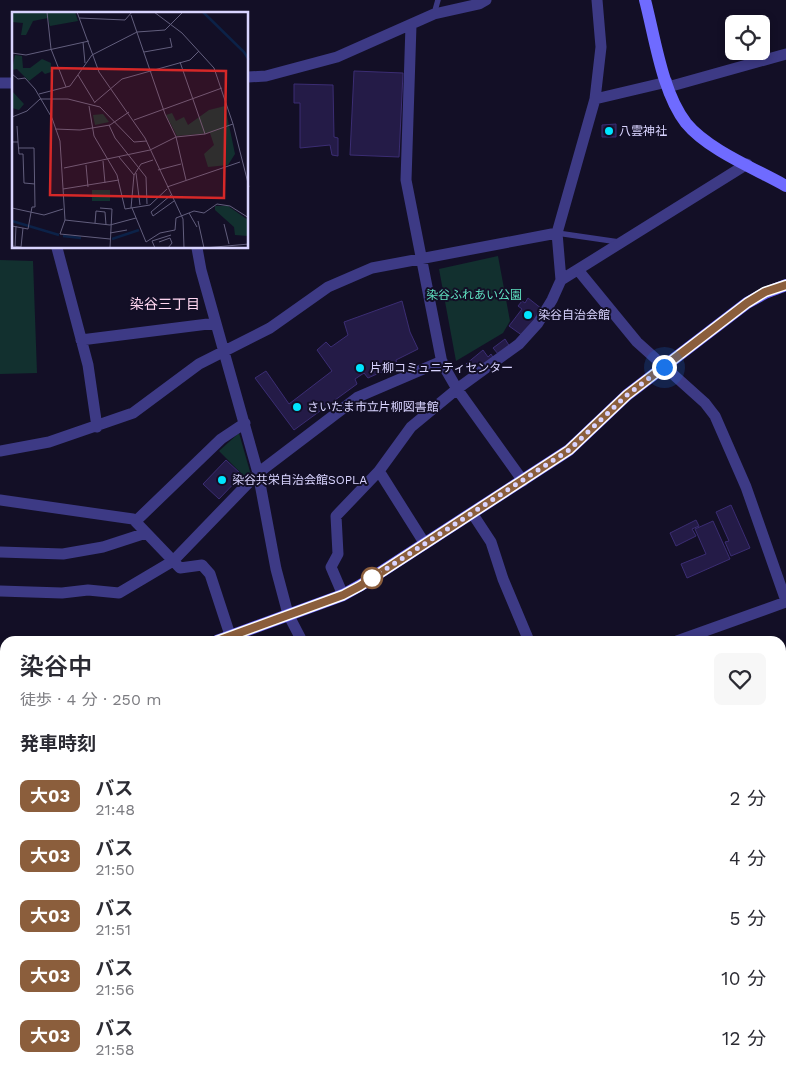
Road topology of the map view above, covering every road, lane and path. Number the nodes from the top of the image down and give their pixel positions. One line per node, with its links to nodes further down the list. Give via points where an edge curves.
1 (438, 0): 5 (lane)
2 (486, 0): 5 (street)
3 (597, 0): 10 (street, via 602,47)
4 (645, 0): 9 (street)
5 (434, 14): 6 (street)
6 (411, 25): 8 (street, via 337,57 266,76); 17 (street, via 406,180)
7 (786, 54): 9 (street)
8 (249, 77)
9 (668, 85): 10 (street); 11 (street, via 678,111 696,132)
10 (595, 99): 13 (street)
11 (747, 164): 12 (street); 14 (street)
12 (786, 186)
13 (557, 233): 14 (lane); 17 (street); 19 (street)
14 (623, 242): 18 (street)
15 (57, 249): 22 (street)
16 (197, 249): 21 (street)
17 (424, 260): 23 (street, via 372,268 328,287 270,328); 24 (street)
18 (578, 270): 19 (street); 25 (street, via 637,342)
19 (561, 280): 26 (street, via 548,308 519,344)
20 (786, 285): 25 (street, via 747,303)
21 (216, 323): 22 (street); 23 (street)
22 (81, 340): 28 (street)
23 (225, 350): 27 (street); 28 (street, via 200,364 133,413)
24 (442, 361): 26 (street); 31 (street, via 358,397)
25 (664, 367): 32 (street, via 627,395 569,450); 42 (street, via 705,403 724,434)
26 (457, 389): 30 (street, via 411,427); 32 (street)
27 (245, 423): 31 (street); 35 (street, via 221,439)
28 (97, 427): 29 (street, via 49,442)
29 (0, 451)
30 (378, 471): 37 (street); 41 (street, via 336,516 338,554 331,567)
31 (258, 473): 39 (street); 43 (street)
32 (523, 481): 34 (street)
33 (0, 500): 35 (street)
34 (472, 513): 37 (street); 46 (street, via 491,542)
35 (136, 522): 36 (street)
36 (146, 533): 38 (street, via 103,547 63,554); 39 (street)
37 (425, 544): 41 (street)
38 (0, 552)
39 (173, 561): 40 (street, via 119,593); 44 (street, via 180,568 202,565 210,574)
40 (0, 591)
41 (343, 595): 43 (street)
42 (786, 602): 47 (street)
43 (288, 614): 44 (street); 45 (street)
44 (230, 635)
45 (299, 636)
46 (527, 636)
47 (691, 636)

